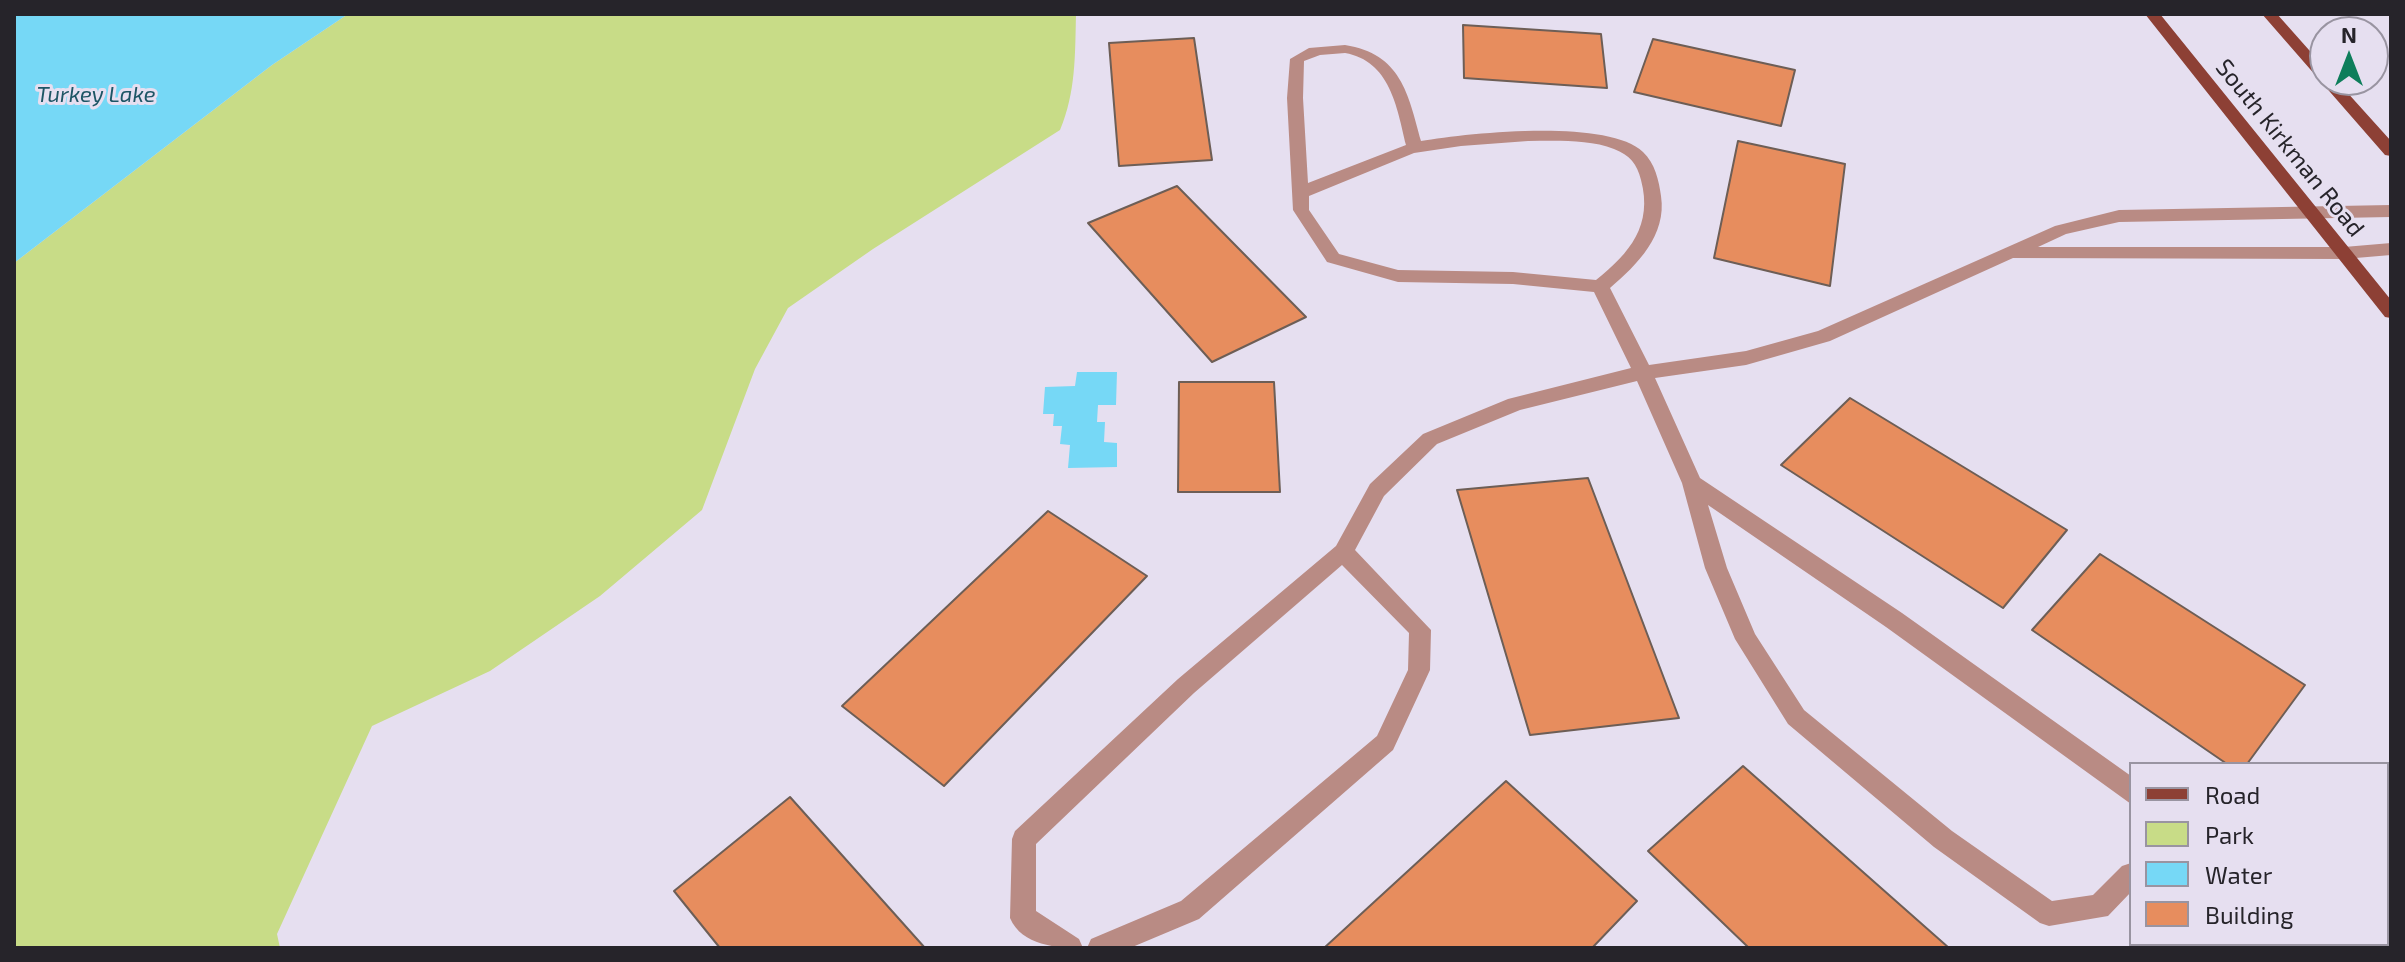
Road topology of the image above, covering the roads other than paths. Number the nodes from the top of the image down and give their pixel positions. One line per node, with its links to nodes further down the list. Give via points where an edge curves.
1 (2152, 14): 8 (main road, South Kirkman Road)
2 (2269, 14): 3 (main road)
3 (2309, 59)
4 (2342, 96): 6 (main road)
5 (1415, 148): 7 (street); 7 (street, via 1398,89 1374,55 1315,49 1297,59); 13 (street, via 1504,137 1588,137 1635,153 1647,170 1655,200 1646,238 1630,263)
6 (2391, 151)
7 (1300, 193): 13 (street, via 1301,210 1333,258 1398,276)
8 (2308, 210): 9 (street); 11 (street, via 2119,216 2061,230); 12 (main road, South Kirkman Road)
9 (2391, 211)
10 (2391, 249): 12 (street)
11 (2010, 253): 12 (street); 15 (street, via 1824,336 1746,358)
12 (2344, 253): 14 (main road, South Kirkman Road)
13 (1600, 286): 15 (street)
14 (2391, 312)
15 (1643, 373): 16 (street); 17 (street, via 1515,404 1430,439 1377,490)
16 (1692, 483): 18 (street, via 1894,620); 19 (street, via 1716,568 1746,639 1796,717 1943,839 2049,914 2099,907)
17 (1343, 552): 20 (street, via 1186,686 1024,839 1023,918); 21 (street, via 1420,630 1419,670 1385,743 1190,910)
18 (2129, 790)
19 (2129, 877)
20 (1070, 948)
21 (1100, 948)

